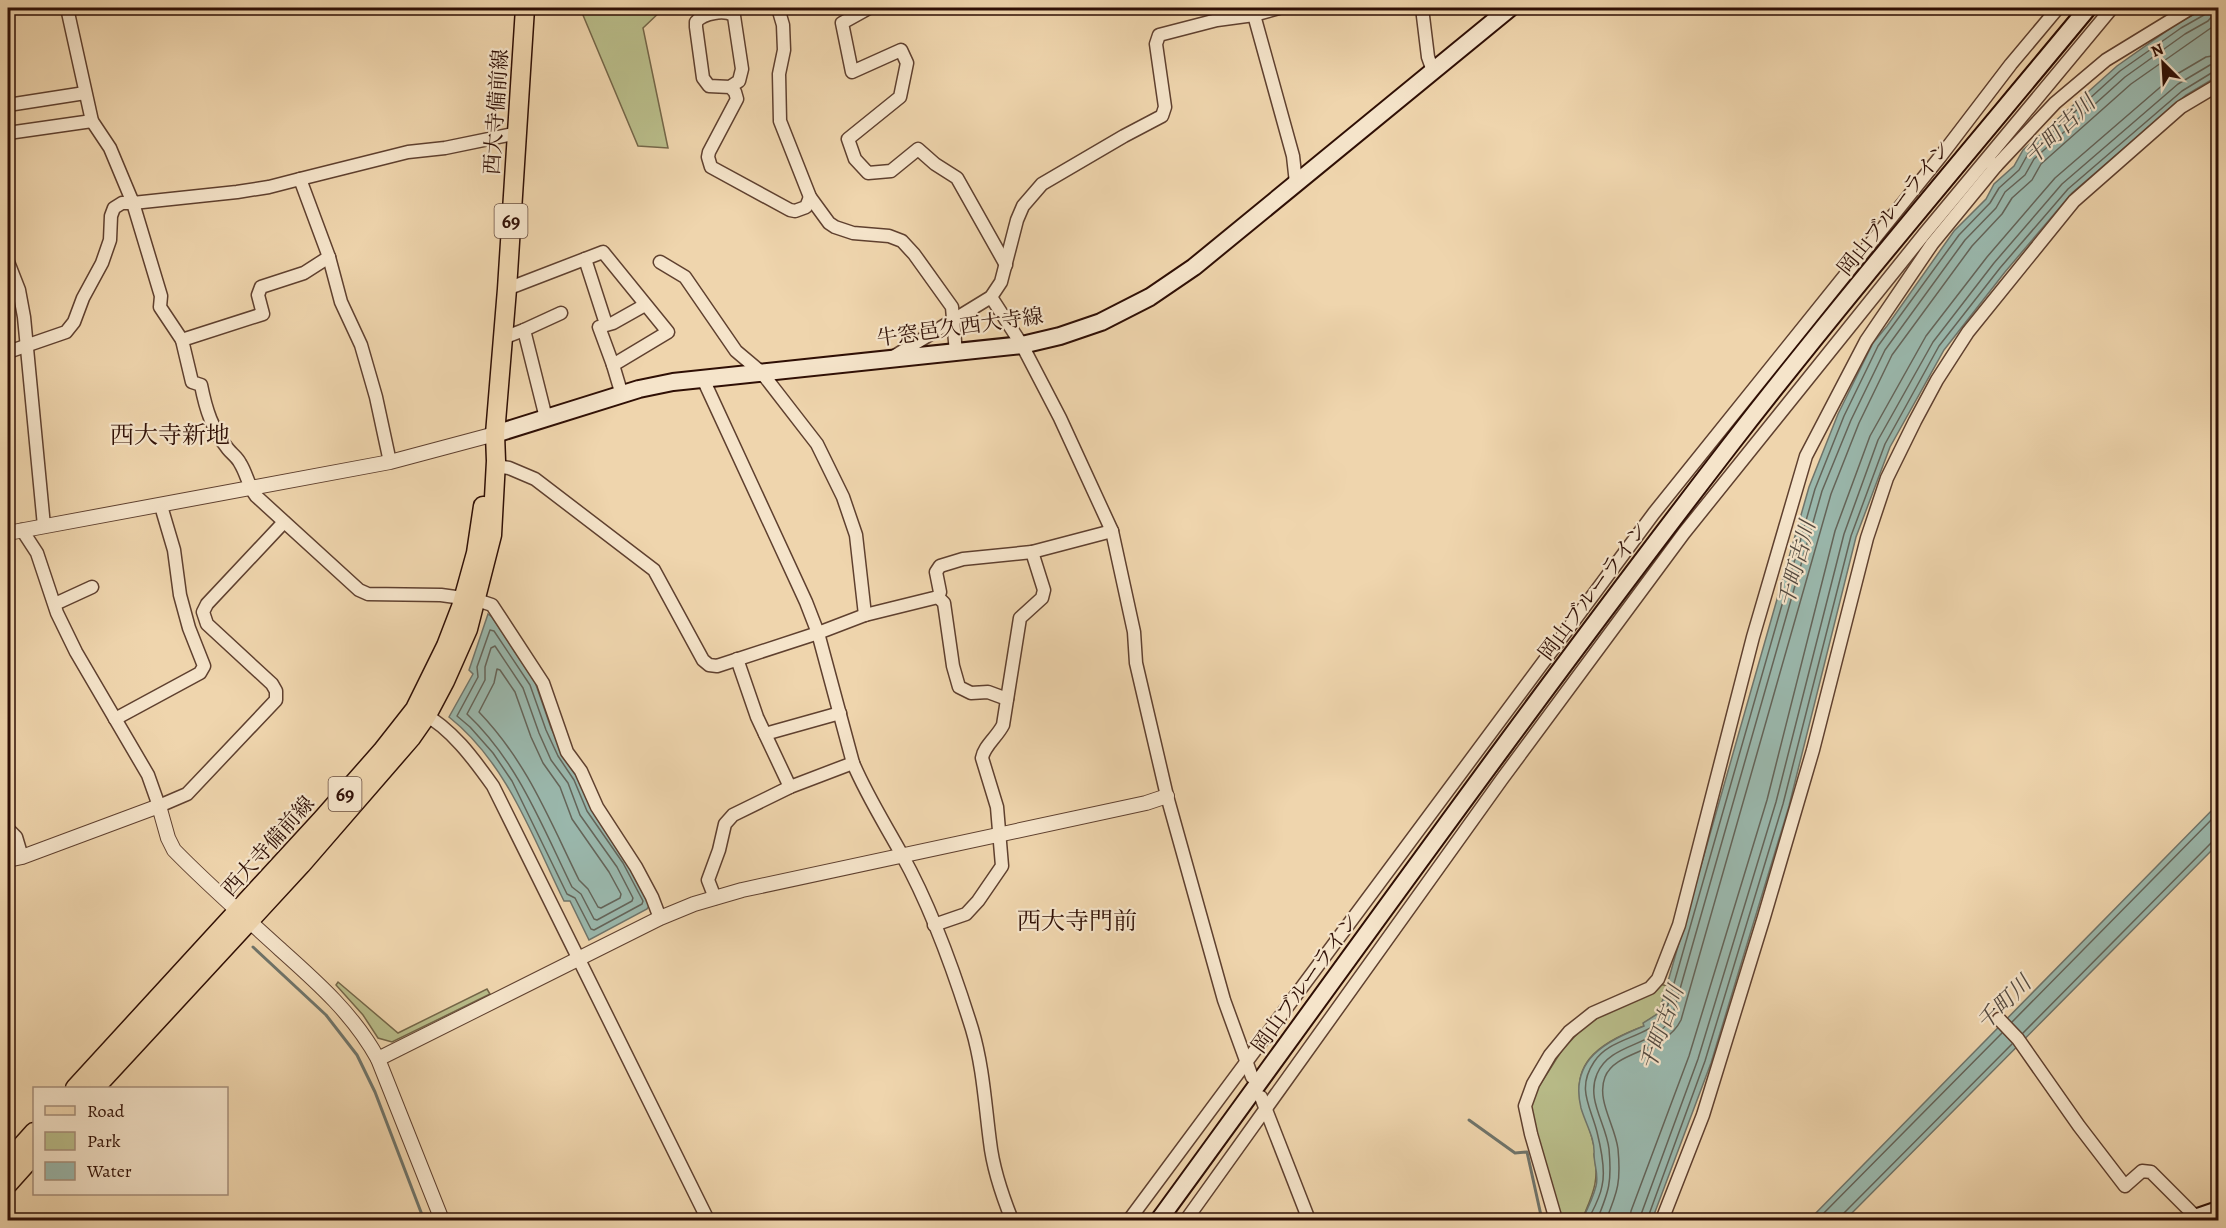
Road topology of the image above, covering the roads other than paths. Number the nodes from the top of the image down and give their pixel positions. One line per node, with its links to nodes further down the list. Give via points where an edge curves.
1 (67, 8): 16 (street)
2 (525, 8): 20 (main road, 西大寺備前線 / 69)
3 (778, 8): 24 (street, via 784,50 779,74 780,121)
4 (869, 8): 30 (street, via 842,23 852,72 901,50 907,63 900,98 848,140 855,159 868,173 891,171 918,149 957,178)
5 (1279, 8): 12 (street)
6 (1422, 8): 13 (street)
7 (1510, 8): 13 (main road, 牛窓邑久西大寺線)
8 (2058, 8): 89 (street, via 1658,516 1477,761)
9 (2088, 8): 105 (main road, 岡山ブルーライン, via 1729,447 1587,634)
10 (2112, 8): 21 (street)
11 (2191, 8): 21 (street, via 2106,60)
12 (1247, 12): 23 (street, via 1293,156); 30 (street, via 1159,36 1156,44 1165,107 1162,116 1042,184 1023,206)
13 (1433, 71): 23 (main road, 牛窓邑久西大寺線)
14 (2218, 85): 109 (street, via 2181,107 2074,201 1968,332 1937,380 1887,478 1867,538 1813,750 1764,916 1703,1115)
15 (730, 87): 15 (street, via 741,75 735,20 727,12 702,16 696,27 703,78 709,86); 24 (street, via 737,99 709,152 711,167 790,210 806,207)
16 (85, 93): 17 (street); 18 (street)
17 (8, 105)
18 (92, 121): 19 (street); 25 (street, via 110,148)
19 (8, 133)
20 (518, 133): 22 (street, via 408,152); 31 (main road, 西大寺備前線 / 69)
21 (1991, 163): 94 (street, via 1925,233 1681,531 1499,776); 108 (street, via 1866,341 1806,456 1753,637 1679,925 1658,979 1650,988 1593,1013 1569,1032 1550,1054 1533,1084 1525,1106)
22 (300, 179): 25 (street, via 237,192); 26 (street)
23 (1296, 183): 40 (main road, 牛窓邑久西大寺線, via 1194,267 1150,297 1101,322)
24 (810, 197): 35 (street, via 835,227 902,241 952,307)
25 (133, 203): 39 (street, via 161,296 160,307); 41 (street, via 114,208 102,263 74,322 66,332)
26 (329, 258): 39 (street, via 304,273 261,287 258,294 263,314); 51 (street, via 341,302 361,345)
27 (585, 259): 31 (street); 33 (street, via 603,252); 36 (street)
28 (8, 262): 41 (street, via 18,290)
29 (660, 262): 46 (street, via 685,277 736,351)
30 (1006, 265): 32 (street)
31 (507, 290): 38 (main road, 西大寺備前線 / 69)
32 (991, 297): 35 (street); 40 (street)
33 (645, 305): 36 (street); 45 (street, via 668,332)
34 (561, 313): 37 (street)
35 (954, 321): 43 (street); 44 (street)
36 (606, 324): 45 (street, via 599,327)
37 (524, 330): 38 (street); 49 (street)
38 (503, 338): 50 (main road, 西大寺備前線 / 69)
39 (182, 340): 53 (street, via 192,382 201,385 214,429 239,461)
40 (1022, 345): 43 (main road, 牛窓邑久西大寺線); 58 (street)
41 (26, 346): 42 (street); 56 (street)
42 (8, 351)
43 (956, 353): 44 (main road, 牛窓邑久西大寺線)
44 (887, 360): 46 (main road, 牛窓邑久西大寺線)
45 (613, 365): 48 (street)
46 (762, 373): 47 (main road, 牛窓邑久西大寺線); 65 (street, via 817,444 843,496 856,535)
47 (703, 379): 48 (main road, 牛窓邑久西大寺線); 66 (street)
48 (622, 395): 49 (main road, 牛窓邑久西大寺線)
49 (546, 418): 50 (main road, 牛窓邑久西大寺線)
50 (495, 434): 51 (street); 52 (main road, 西大寺備前線 / 69); 63 (main road, 西大寺備前線 / 69, via 485,465 483,515)
51 (390, 462): 53 (street)
52 (496, 466): 63 (main road, 西大寺備前線 / 69, via 492,534); 67 (street, via 535,478 654,570 709,665)
53 (250, 489): 54 (street); 55 (street)
54 (161, 506): 56 (street); 71 (street, via 174,550 180,595 204,666 200,673)
55 (284, 522): 63 (street, via 368,594); 76 (street, via 203,612 207,624 274,687 276,700 186,794)
56 (45, 526): 57 (street)
57 (22, 530): 59 (street); 64 (street, via 37,553)
58 (1112, 531): 60 (street); 75 (street, via 1134,632 1136,663)
59 (8, 533)
60 (1032, 552): 62 (street, via 963,559 940,566 936,572); 68 (street, via 1044,590 1020,618)
61 (92, 587): 64 (street)
62 (938, 597): 65 (street); 68 (street, via 944,603 959,687)
63 (470, 599): 69 (main road, 西大寺備前線 / 69, via 459,650); 84 (street, via 492,605 543,683 567,752 636,867)
64 (55, 604): 71 (street, via 86,670)
65 (865, 615): 66 (street)
66 (818, 633): 67 (street); 70 (street)
67 (737, 660): 72 (street)
68 (1007, 699): 78 (street, via 1003,725 982,758 997,807)
69 (421, 712): 83 (main road, 西大寺備前線 / 69, via 364,793); 86 (street, via 462,745 493,786)
70 (840, 713): 72 (street); 73 (street)
71 (115, 719): 76 (street, via 148,775)
72 (765, 734): 74 (street)
73 (853, 763): 74 (street); 80 (street, via 871,803)
74 (790, 787): 82 (street, via 733,815 725,824 708,880)
75 (1167, 796): 78 (street); 89 (street, via 1221,989)
76 (159, 806): 79 (street); 83 (street, via 174,850)
77 (8, 830): 79 (street, via 16,837)
78 (1000, 835): 80 (street); 85 (street, via 1002,866 978,901 966,914)
79 (22, 856): 81 (street)
80 (903, 856): 82 (street); 85 (street)
81 (8, 860)
82 (715, 898): 84 (street)
83 (244, 916): 88 (street, via 340,1005); 91 (main road, 西大寺備前線 / 69); 92 (main road, 西大寺備前線 / 69)
84 (660, 918): 86 (street)
85 (934, 925): 103 (street, via 972,1030 996,1176)
86 (579, 958): 88 (street); 102 (street)
87 (2000, 1019): 100 (street, via 2125,1186 2142,1171 2151,1172)
88 (378, 1059): 101 (street)
89 (1247, 1060): 90 (street); 104 (street)
90 (1252, 1077)
91 (77, 1087)
92 (97, 1087)
93 (1261, 1096): 94 (street)
94 (1266, 1110): 106 (street); 107 (street)
95 (33, 1133): 97 (main road)
96 (33, 1156): 98 (main road)
97 (8, 1161)
98 (8, 1184)
99 (2218, 1210): 100 (main road)
100 (2193, 1219)
101 (442, 1221)
102 (708, 1221)
103 (1012, 1221)
104 (1130, 1221)
105 (1159, 1221)
106 (1186, 1221)
107 (1309, 1221)
108 (1556, 1221)
109 (1662, 1221)

